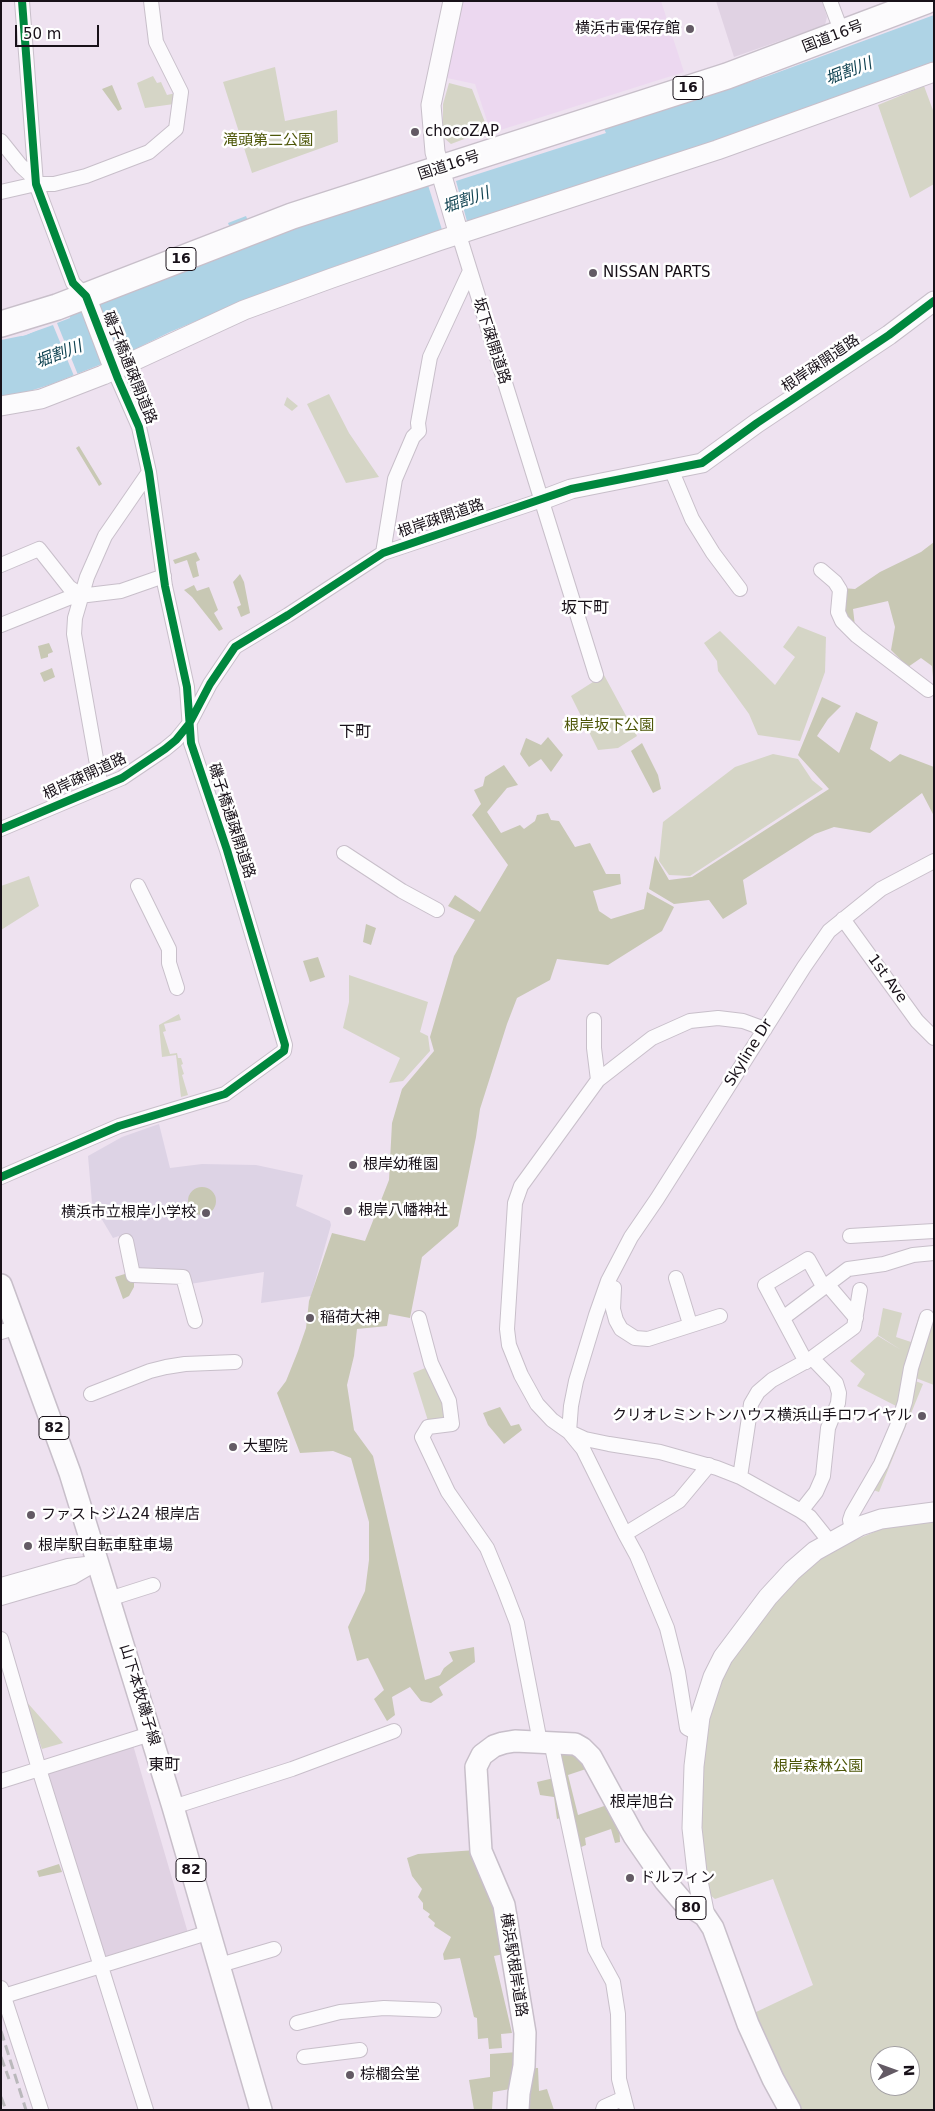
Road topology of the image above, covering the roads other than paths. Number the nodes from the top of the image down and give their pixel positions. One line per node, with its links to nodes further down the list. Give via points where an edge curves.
1 (22, 1): 10 (street)
2 (152, 1): 10 (street, via 156,42 181,92 176,129 149,152 83,177 54,184)
3 (453, 1): 9 (street, 坂下疎開道路, via 431,105 434,145)
4 (830, 1): 6 (street)
5 (910, 4): 6 (highway, 国道16号 / 16)
6 (842, 34): 9 (highway, 国道16号 / 16)
7 (934, 72): 12 (street, via 717,150)
8 (1, 141): 10 (street)
9 (441, 175): 12 (street, 坂下疎開道路); 14 (highway, 国道16号 / 16, via 301,213)
10 (36, 181): 11 (street); 14 (street, via 73,283)
11 (1, 192)
12 (458, 232): 13 (street, 坂下疎開道路); 17 (street, via 244,310)
13 (470, 274): 21 (street, 坂下疎開道路); 22 (street, via 430,357 419,431 395,479)
14 (88, 302): 16 (highway, 国道16号 / 16); 17 (street, 磯子橋通疎開道路)
15 (934, 302): 19 (street, 根岸疎開道路, via 702,462)
16 (1, 324)
17 (113, 365): 18 (street, via 41,399); 20 (street, 磯子橋通疎開道路, via 139,427)
18 (1, 406)
19 (671, 469): 21 (street, 根岸疎開道路, via 571,489); 26 (street, via 692,519)
20 (149, 472): 25 (street, 磯子橋通疎開道路); 27 (street, via 105,536)
21 (542, 500): 22 (street, 根岸疎開道路); 29 (street, 坂下疎開道路)
22 (383, 553): 31 (street, 根岸疎開道路, via 235,647)
23 (1, 565): 27 (street, via 39,548 70,587)
24 (821, 570): 30 (street, via 840,590 838,612 842,621)
25 (164, 576): 27 (street, via 121,591); 31 (street, 磯子橋通疎開道路, via 187,687)
26 (740, 589)
27 (82, 596): 28 (street, via 71,597); 32 (street, via 74,634)
28 (1, 625)
29 (596, 675)
30 (928, 690)
31 (189, 724): 32 (street, 根岸疎開道路, via 165,749 122,778); 44 (street, 磯子橋通疎開道路, via 194,753 227,850 278,1020 284,1051 224,1094 119,1126)
32 (100, 787): 33 (street, 根岸疎開道路)
33 (1, 829)
34 (344, 853): 37 (street)
35 (934, 861): 38 (street, Skyline Dr, via 881,889)
36 (138, 886): 39 (street, via 170,949 168,963)
37 (437, 910)
38 (843, 918): 41 (street, Skyline Dr, via 829,931); 42 (street, 1st Ave, via 917,1020)
39 (177, 988)
40 (594, 1020): 43 (street)
41 (765, 1029): 43 (street, via 744,1021 718,1018 690,1021 652,1038); 50 (street, Skyline Dr, via 631,1237)
42 (934, 1038)
43 (598, 1080): 65 (street, via 521,1186 514,1203 507,1330 509,1345 538,1404)
44 (1, 1177)
45 (934, 1231): 46 (street)
46 (850, 1236)
47 (126, 1241): 59 (street, via 132,1275 183,1277)
48 (934, 1253): 51 (street, via 848,1269)
49 (676, 1278): 60 (street)
50 (607, 1285): 60 (street, via 614,1288 616,1320 628,1335 648,1339); 65 (street, Skyline Dr, via 576,1381)
51 (825, 1285): 56 (street); 56 (street, via 808,1259 766,1285); 57 (street)
52 (1, 1286): 61 (main road, 山下本牧磯子線 / 82)
53 (860, 1290): 57 (street)
54 (720, 1316): 60 (street)
55 (419, 1318): 82 (street, via 431,1363 449,1400 452,1424 428,1427 422,1437 448,1492 487,1548 504,1589 517,1623)
56 (783, 1318): 62 (street)
57 (856, 1318): 62 (street, via 854,1326)
58 (927, 1318): 70 (street, via 910,1368 898,1424 882,1464 852,1514)
59 (195, 1321)
60 (690, 1324)
61 (9, 1330): 73 (main road, 山下本牧磯子線 / 82, via 70,1473)
62 (809, 1360): 67 (street, via 772,1380 758,1392 751,1404); 68 (street, via 836,1383 839,1392 828,1428 823,1476 816,1492)
63 (235, 1362): 64 (street, via 166,1367)
64 (91, 1394)
65 (569, 1432): 66 (street, via 585,1439 660,1452); 71 (street, via 591,1463)
66 (709, 1465): 67 (street); 71 (street, via 679,1501)
67 (740, 1477): 68 (street)
68 (801, 1510): 72 (street)
69 (934, 1512): 70 (street, via 881,1519)
70 (852, 1530): 72 (street)
71 (625, 1534): 80 (street, via 669,1635 686,1728)
72 (830, 1542): 80 (street, via 792,1571 747,1623 723,1657 713,1677)
73 (97, 1563): 74 (street, via 68,1566); 76 (street, via 73,1577); 77 (main road, 山下本牧磯子線 / 82)
74 (1, 1585)
75 (153, 1585): 77 (street)
76 (1, 1598)
77 (109, 1599): 81 (main road, 山下本牧磯子線 / 82)
78 (1, 1639): 83 (street)
79 (394, 1731): 85 (street, via 292,1769)
80 (697, 1733): 86 (street, via 692,1828)
81 (150, 1734): 83 (street); 85 (main road, 山下本牧磯子線 / 82)
82 (546, 1742): 86 (main road, 横浜駅根岸道路 / 80, via 575,1744 591,1757 629,1827 665,1881 683,1902); 96 (street, via 595,1949 613,1982 618,2014 619,2078); 100 (main road, 横浜駅根岸道路 / 80, via 503,1743 482,1755 476,1767 481,1852 504,1905 525,2033)
83 (40, 1770): 84 (street); 90 (street)
84 (1, 1781)
85 (173, 1807): 87 (main road, 山下本牧磯子線 / 82)
86 (706, 1916): 102 (main road, 80, via 752,2033)
87 (210, 1932): 89 (main road, 山下本牧磯子線 / 82); 90 (street)
88 (274, 1949): 89 (street)
89 (220, 1965): 99 (main road, 山下本牧磯子線 / 82)
90 (100, 1966): 91 (street); 98 (street)
91 (3, 1991): 97 (street)
92 (434, 2010): 93 (street, via 384,2008 340,2012)
93 (297, 2023)
94 (360, 2050): 95 (street)
95 (304, 2057)
96 (625, 2104): 101 (street, via 604,2107)
97 (41, 2110)
98 (146, 2110)
99 (261, 2110)
100 (518, 2110)
101 (603, 2110)
102 (790, 2110)

